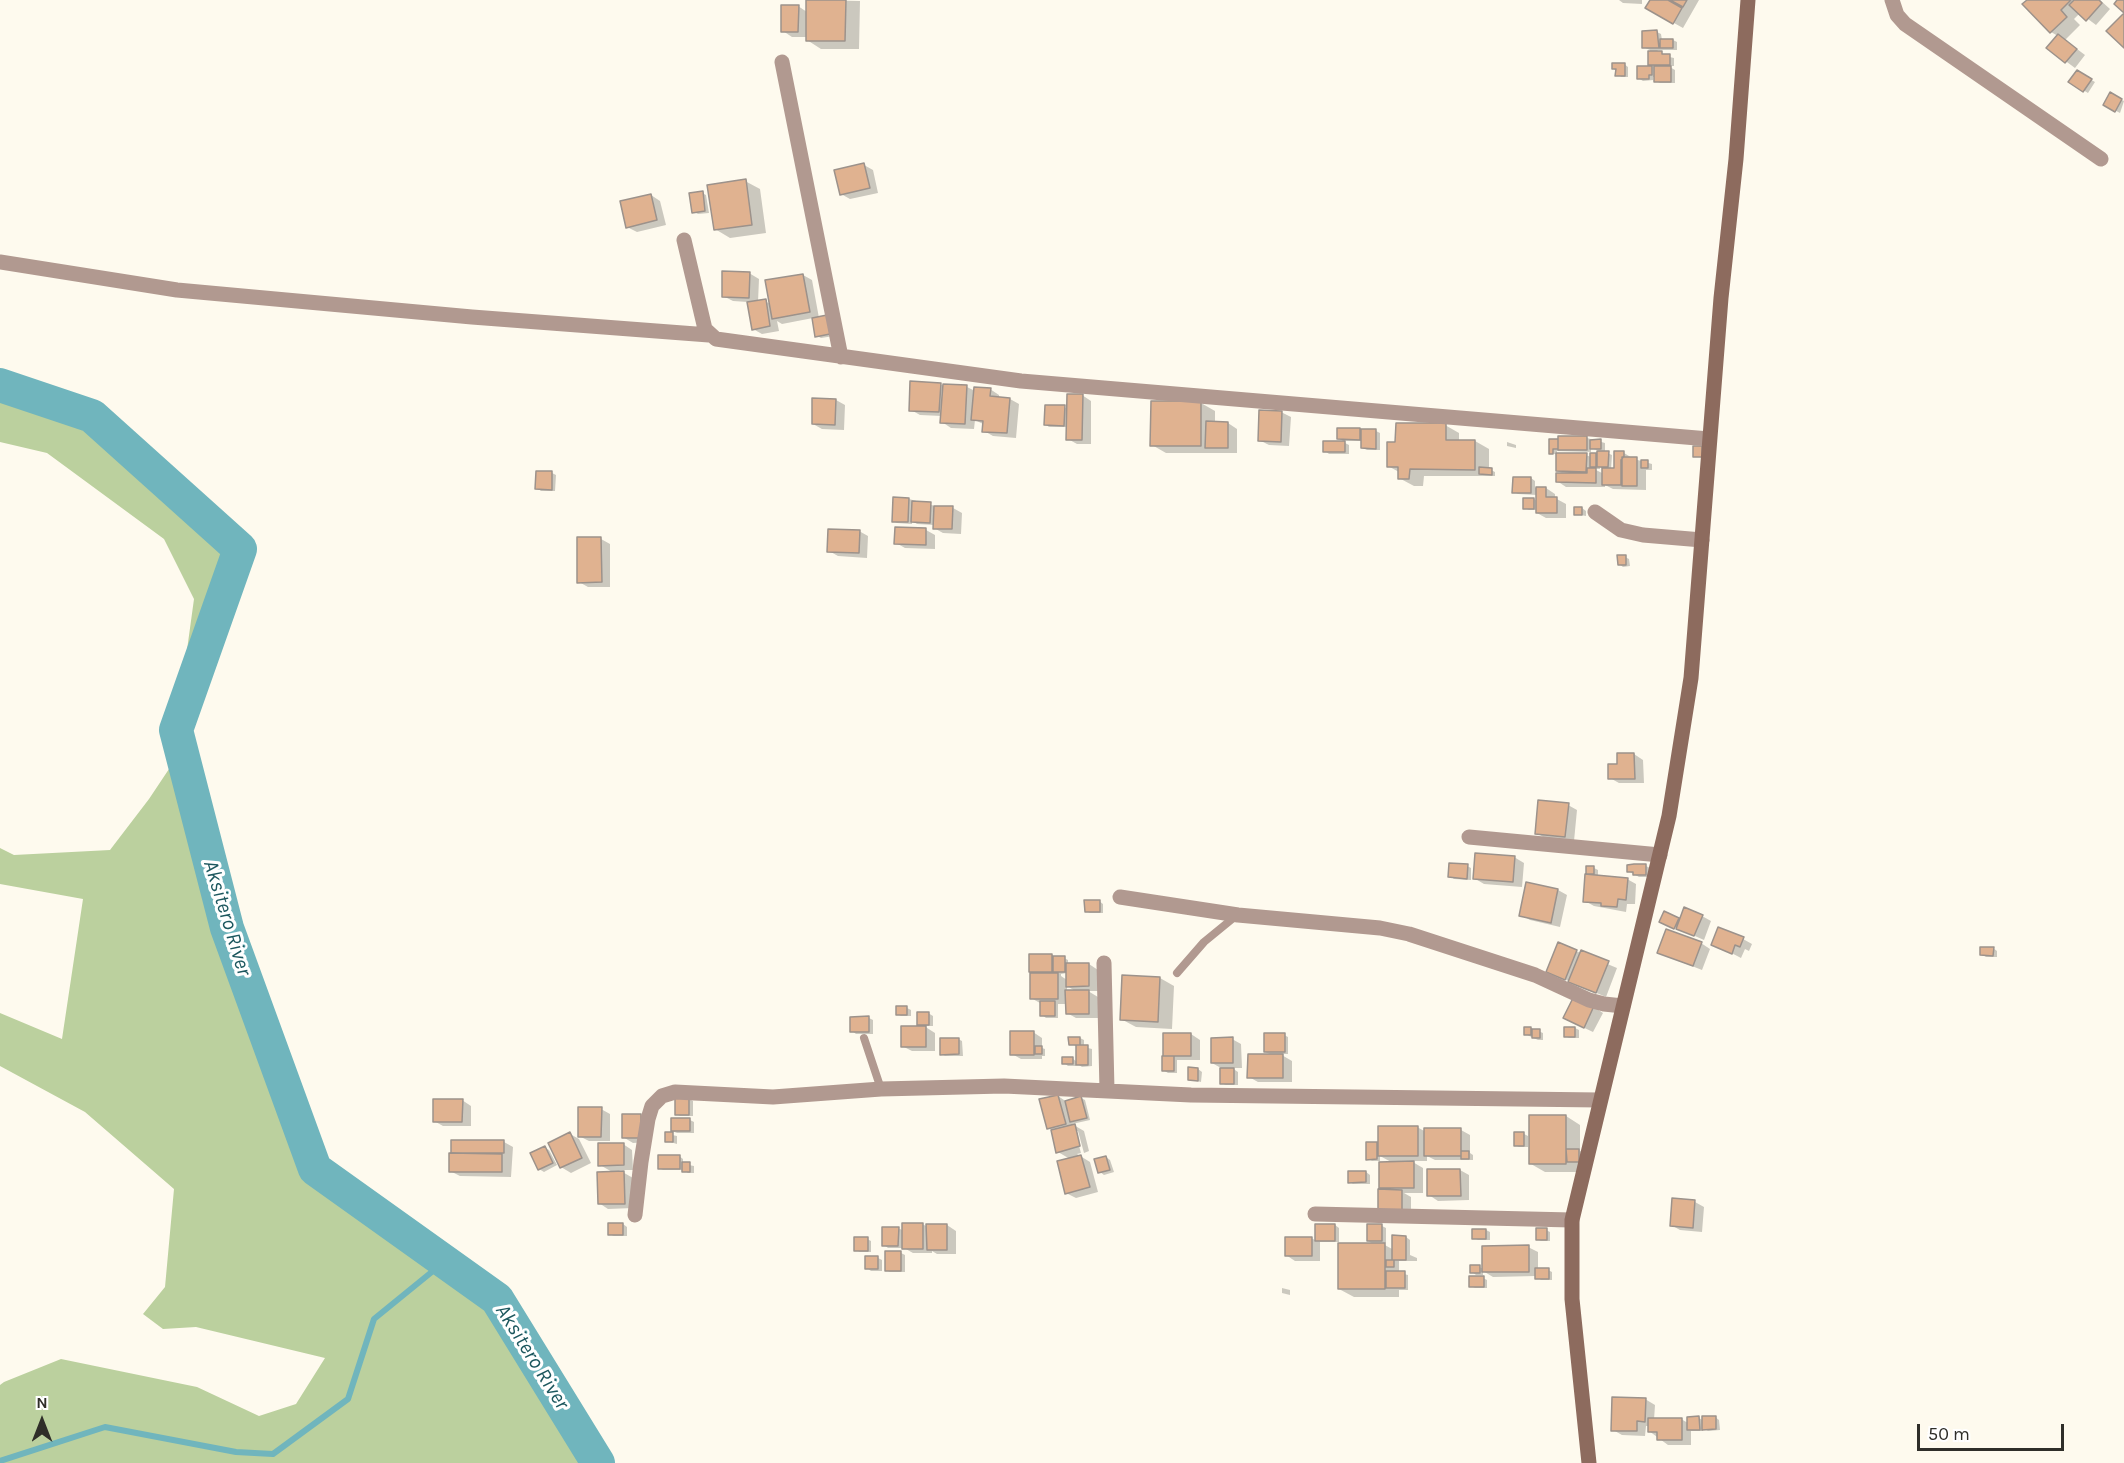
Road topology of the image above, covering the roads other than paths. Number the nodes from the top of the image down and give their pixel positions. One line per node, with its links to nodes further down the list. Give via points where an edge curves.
1 (1748, 0): 9 (street)
2 (1892, 0): 4 (street, via 1905,24)
3 (782, 62): 8 (street)
4 (2101, 159)
5 (684, 240): 7 (street)
6 (0, 262): 7 (street, via 177,290)
7 (709, 335): 8 (street, via 749,345)
8 (841, 357): 9 (street, via 1045,383)
9 (1709, 439): 11 (street)
10 (1595, 512): 11 (street, via 1621,530)
11 (1702, 540): 13 (street, via 1691,678)
12 (1469, 837): 13 (street)
13 (1660, 855): 18 (street)
14 (1120, 897): 15 (street)
15 (1238, 915): 17 (lane, via 1204,942); 18 (street, via 1409,934 1535,975 1589,1000)
16 (1104, 963): 21 (street)
17 (1177, 973)
18 (1623, 1006): 22 (street)
19 (864, 1038): 20 (lane)
20 (881, 1089): 21 (street, via 1004,1086); 24 (street, via 773,1097 675,1092 662,1096 652,1106 648,1119)
21 (1107, 1090): 22 (street, via 1191,1095)
22 (1600, 1100): 25 (street)
23 (1315, 1214): 25 (street)
24 (634, 1215)
25 (1572, 1220): 26 (street, via 1572,1299)
26 (1589, 1463)

